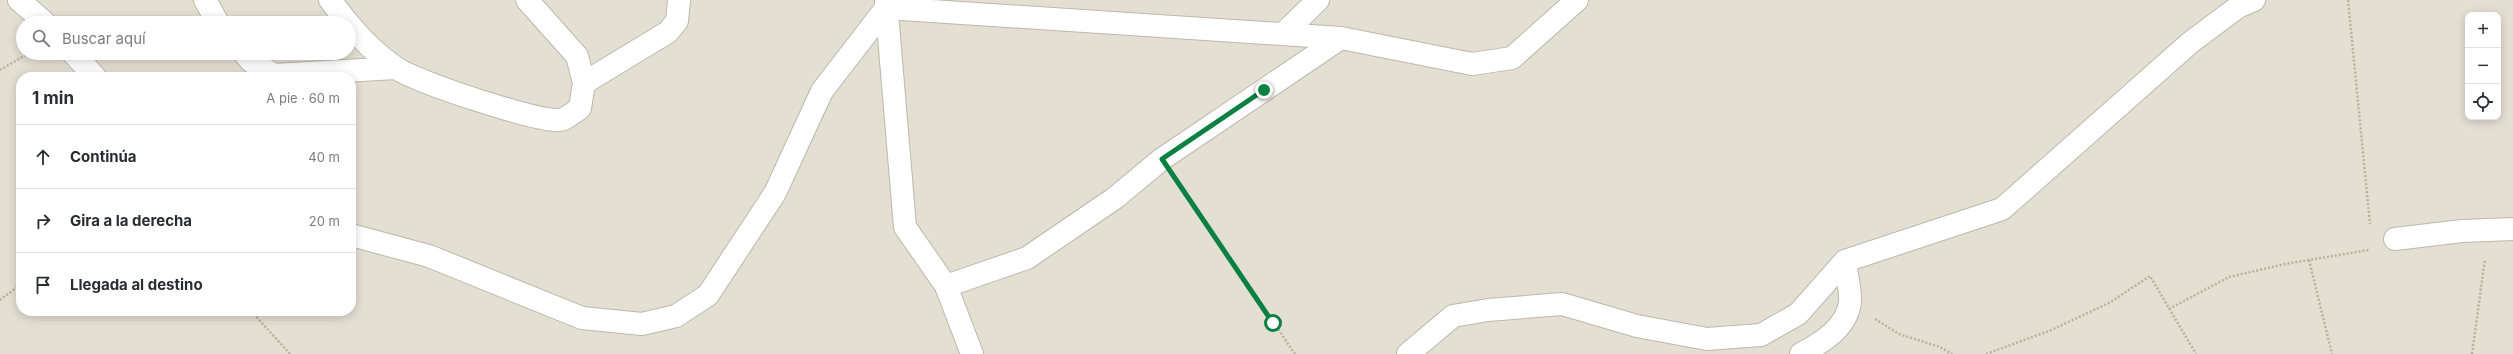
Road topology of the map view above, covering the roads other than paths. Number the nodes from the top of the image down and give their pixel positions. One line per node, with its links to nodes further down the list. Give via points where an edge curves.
1 (19, 0): 10 (street)
2 (205, 0): 11 (street)
3 (330, 0): 12 (street)
4 (527, 0): 22 (street, via 577,56)
5 (679, 0): 22 (street, via 677,21 668,32)
6 (1318, 0): 14 (street)
7 (1577, 0): 15 (street, via 1512,58 1472,64)
8 (2254, 0): 26 (street, via 2238,7 2191,42 2002,209)
9 (886, 4): 14 (street); 24 (street, via 822,91 775,193 708,294 676,316 642,324 582,318 429,256); 27 (street, via 905,227)
10 (37, 16)
11 (214, 16)
12 (343, 16)
13 (356, 32): 18 (street)
14 (1283, 34): 15 (street)
15 (1342, 38): 27 (street, via 1162,159 1115,198 1027,258)
16 (79, 60): 19 (street)
17 (250, 60): 20 (street)
18 (396, 68): 21 (street); 22 (street, via 430,83 538,118 560,121 580,108)
19 (90, 72)
20 (269, 72)
21 (326, 72)
22 (584, 83)
23 (2513, 229): 25 (street, via 2462,231)
24 (356, 236)
25 (2395, 239)
26 (1845, 261): 29 (street, via 1798,314 1761,335 1707,339 1637,326 1562,304 1488,310 1453,316); 30 (street, via 1850,302 1832,335)
27 (946, 286): 28 (street)
28 (972, 354)
29 (1408, 354)
30 (1800, 354)

